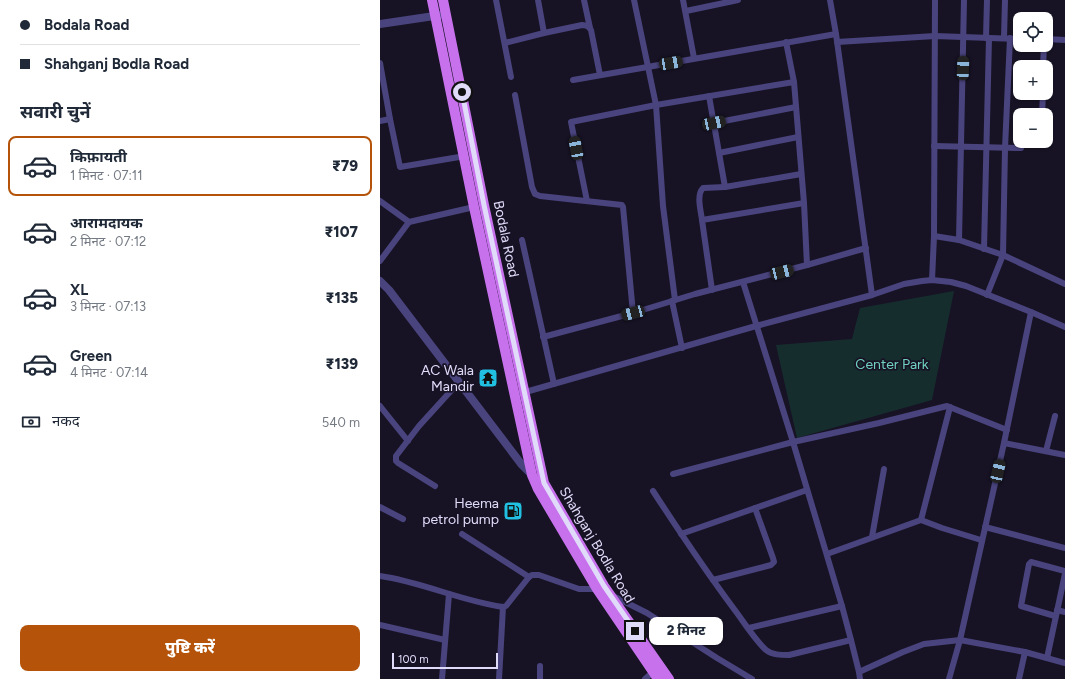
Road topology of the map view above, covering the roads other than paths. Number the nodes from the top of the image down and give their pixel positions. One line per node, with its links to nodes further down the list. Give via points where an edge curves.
1 (432, 0): 15 (main road, Bodala Road)
2 (443, 0): 15 (main road, Bodala Road)
3 (496, 0): 29 (street)
4 (538, 0): 18 (street)
5 (584, 0): 17 (street)
6 (634, 0): 32 (street)
7 (683, 0): 14 (street)
8 (738, 0): 14 (street)
9 (830, 0): 19 (street)
10 (935, 0): 20 (street)
11 (964, 0): 21 (street)
12 (987, 0): 22 (street)
13 (1005, 0): 23 (street)
14 (686, 11): 30 (street)
15 (440, 15): 16 (street); 51 (main road, Bodala Road); 84 (main road, Bodala Road, via 486,213)
16 (380, 24)
17 (590, 28): 18 (street, via 582,25); 33 (street)
18 (544, 33): 29 (street)
19 (836, 34): 27 (street); 28 (street)
20 (935, 36): 21 (street); 28 (street); 45 (street)
21 (964, 37): 22 (street); 46 (street)
22 (987, 38): 23 (street); 47 (street)
23 (1007, 38): 24 (street); 48 (street)
24 (1013, 38)
25 (1053, 40): 26 (street)
26 (1065, 40)
27 (786, 42): 30 (street); 36 (street)
28 (837, 42): 63 (street)
29 (505, 43): 34 (street)
30 (694, 58): 32 (street)
31 (380, 63): 41 (street)
32 (647, 67): 33 (street); 39 (street)
33 (600, 75): 35 (street)
34 (512, 77)
35 (573, 80)
36 (794, 82): 38 (street); 40 (street)
37 (515, 95): 55 (street, via 535,194)
38 (709, 96): 39 (street); 43 (street)
39 (656, 105): 55 (street, via 572,122); 75 (street)
40 (796, 106): 43 (street); 44 (street)
41 (390, 119): 42 (street); 51 (street, via 400,167)
42 (380, 121)
43 (714, 123): 50 (street)
44 (798, 137): 50 (street); 52 (street)
45 (934, 146): 46 (street); 60 (street)
46 (961, 147): 47 (street); 62 (street)
47 (986, 147): 48 (street); 64 (street)
48 (1005, 148): 49 (street); 65 (street)
49 (1013, 148)
50 (719, 153): 53 (street)
51 (465, 156): 57 (main road, Bodala Road)
52 (801, 174): 53 (street); 56 (street)
53 (725, 187): 58 (street, via 704,188 701,191 699,195)
54 (380, 201): 59 (street)
55 (587, 201): 77 (street, via 623,207)
56 (804, 203): 58 (street); 67 (street)
57 (474, 207): 59 (street); 84 (main road, Bodala Road)
58 (702, 220): 72 (street)
59 (409, 222): 66 (street)
60 (934, 236): 62 (street); 68 (street)
61 (522, 240): 80 (street)
62 (959, 240): 64 (street)
63 (866, 248): 67 (street); 73 (street)
64 (984, 249): 65 (street)
65 (1003, 255): 71 (street); 74 (street)
66 (380, 261)
67 (807, 265): 70 (street)
68 (932, 280): 73 (street, via 904,284); 74 (street, via 951,282)
69 (380, 281): 82 (street)
70 (743, 282): 72 (street); 78 (street)
71 (1065, 284)
72 (712, 290): 75 (street)
73 (872, 295): 78 (street)
74 (988, 295): 76 (street)
75 (673, 300): 77 (street); 81 (street)
76 (1031, 312): 79 (street); 88 (street)
77 (633, 313): 80 (street)
78 (756, 326): 81 (street); 90 (street)
79 (1065, 327)
80 (543, 337): 83 (street)
81 (682, 348): 83 (street)
82 (459, 382): 89 (street); 96 (street)
83 (554, 384): 84 (street)
84 (520, 393): 96 (main road, Bodala Road); 97 (main road, Bodala Road)
85 (380, 406): 89 (street)
86 (950, 407): 88 (street); 90 (street); 104 (street)
87 (1055, 416): 92 (street)
88 (1007, 430): 91 (street)
89 (408, 441): 98 (street, via 397,453 396,461)
90 (793, 442): 95 (street); 99 (street)
91 (1004, 443): 92 (street); 105 (street)
92 (1046, 451): 93 (street)
93 (1065, 455)
94 (884, 469): 108 (street)
95 (673, 474)
96 (532, 475): 97 (street); 116 (main road, Shahganj Bodla Road, via 538,489)
97 (544, 483): 116 (main road, Shahganj Bodla Road)
98 (435, 486)
99 (807, 490): 102 (street); 111 (street)
100 (653, 491): 107 (street)
101 (380, 507): 103 (street)
102 (755, 508): 107 (street); 115 (street, via 774,562 771,565)
103 (403, 519)
104 (922, 520): 108 (street); 109 (street)
105 (985, 527): 109 (street); 110 (street)
106 (462, 534): 114 (street)
107 (681, 534): 115 (street)
108 (872, 537): 111 (street)
109 (982, 540): 128 (street)
110 (1065, 548)
111 (827, 554): 120 (street)
112 (1065, 572): 119 (street); 123 (street, via 1031,562 1029,564 1021,606)
113 (380, 576): 117 (street, via 404,580)
114 (529, 577): 116 (street, via 539,575 579,589); 121 (street)
115 (713, 580): 125 (street)
116 (600, 587): 118 (main road, Shahganj Bodla Road); 133 (main road, Shahganj Bodla Road)
117 (449, 594): 121 (street); 126 (street)
118 (610, 595): 139 (main road, Shahganj Bodla Road); 140 (street, via 647,613)
119 (1063, 596): 123 (street)
120 (842, 606): 125 (street); 127 (street)
121 (503, 607): 136 (street)
122 (1065, 612): 123 (street)
123 (1056, 613): 130 (street)
124 (380, 625): 126 (street)
125 (749, 628): 127 (street, via 767,651 780,655)
126 (445, 640): 135 (street)
127 (851, 640): 134 (street)
128 (960, 640): 129 (street); 134 (street, via 924,644 903,652); 141 (street)
129 (1025, 652): 130 (street); 142 (street)
130 (1046, 658): 131 (street)
131 (1065, 663)
132 (540, 666): 137 (street)
133 (656, 676): 138 (street)
134 (860, 676)
135 (442, 679)
136 (499, 679)
137 (540, 679)
138 (644, 679)
139 (669, 679)
140 (752, 679)
141 (949, 679)
142 (1019, 679)

